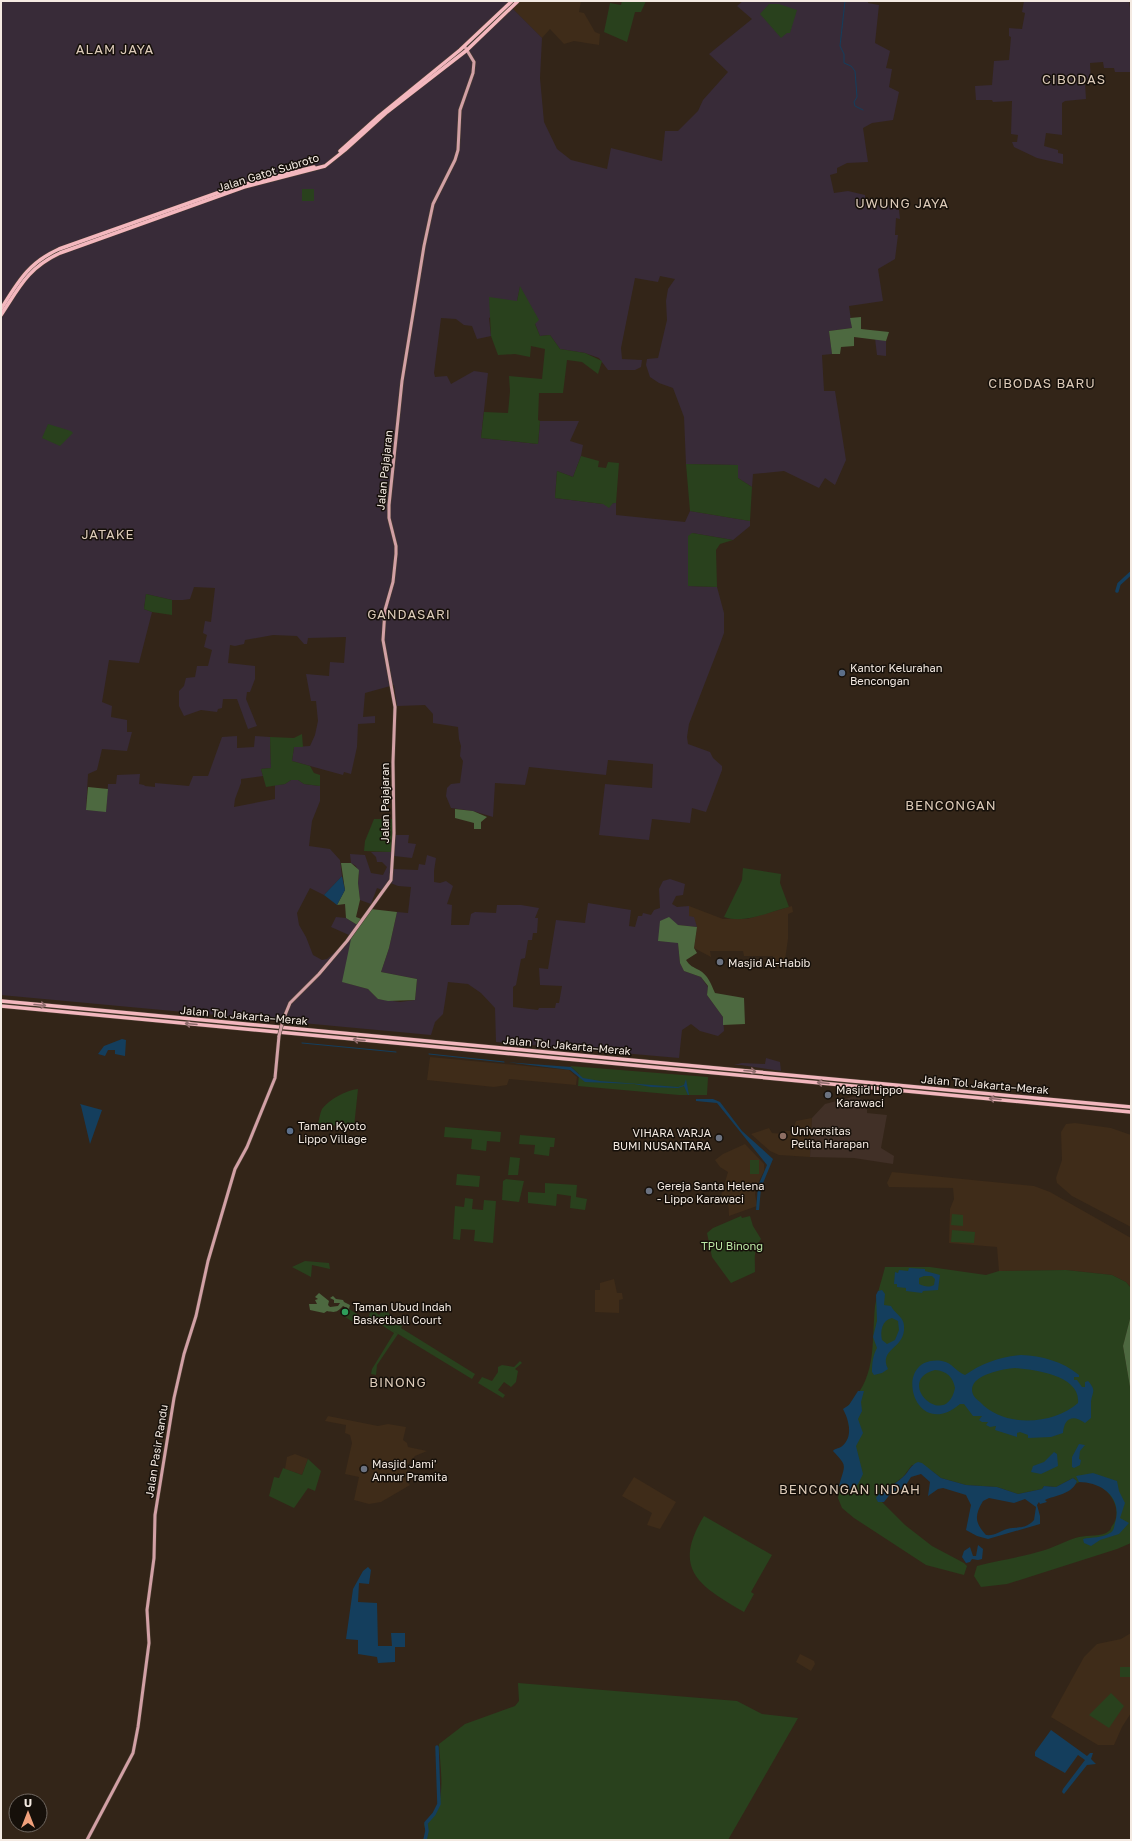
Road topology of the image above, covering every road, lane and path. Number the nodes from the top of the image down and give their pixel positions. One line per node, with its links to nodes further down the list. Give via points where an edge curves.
1 (512, 1): 3 (highway, Jalan Gatot Subroto)
2 (518, 1): 3 (highway, Jalan Gatot Subroto)
3 (466, 48): 4 (highway, Jalan Gatot Subroto, via 332,158 316,166 255,180); 9 (main road, Jalan Pajajaran, bridge, via 474,62 473,73 460,110 458,150 453,167 433,204 424,246 402,381 389,505 388,518 396,547 393,582 385,610 382,640 395,707 391,880 347,941 290,1003 282,1020)
4 (179, 209): 5 (highway, Jalan Gatot Subroto, via 50,253 24,273); 6 (highway, Jalan Gatot Subroto, via 65,250 44,261 26,276)
5 (1, 309)
6 (1, 315)
7 (1, 1001): 10 (highway, Jalan Tol Jakarta–Merak, one-way to 10)
8 (1, 1006): 11 (highway, Jalan Tol Jakarta–Merak, one-way to 8)
9 (279, 1036): 12 (main road, Jalan Pasir Randu, via 275,1078 247,1147 239,1159 213,1243 174,1398 155,1515 154,1554 147,1610 149,1639 141,1710 132,1753)
10 (1131, 1107)
11 (1131, 1112)
12 (87, 1840)

